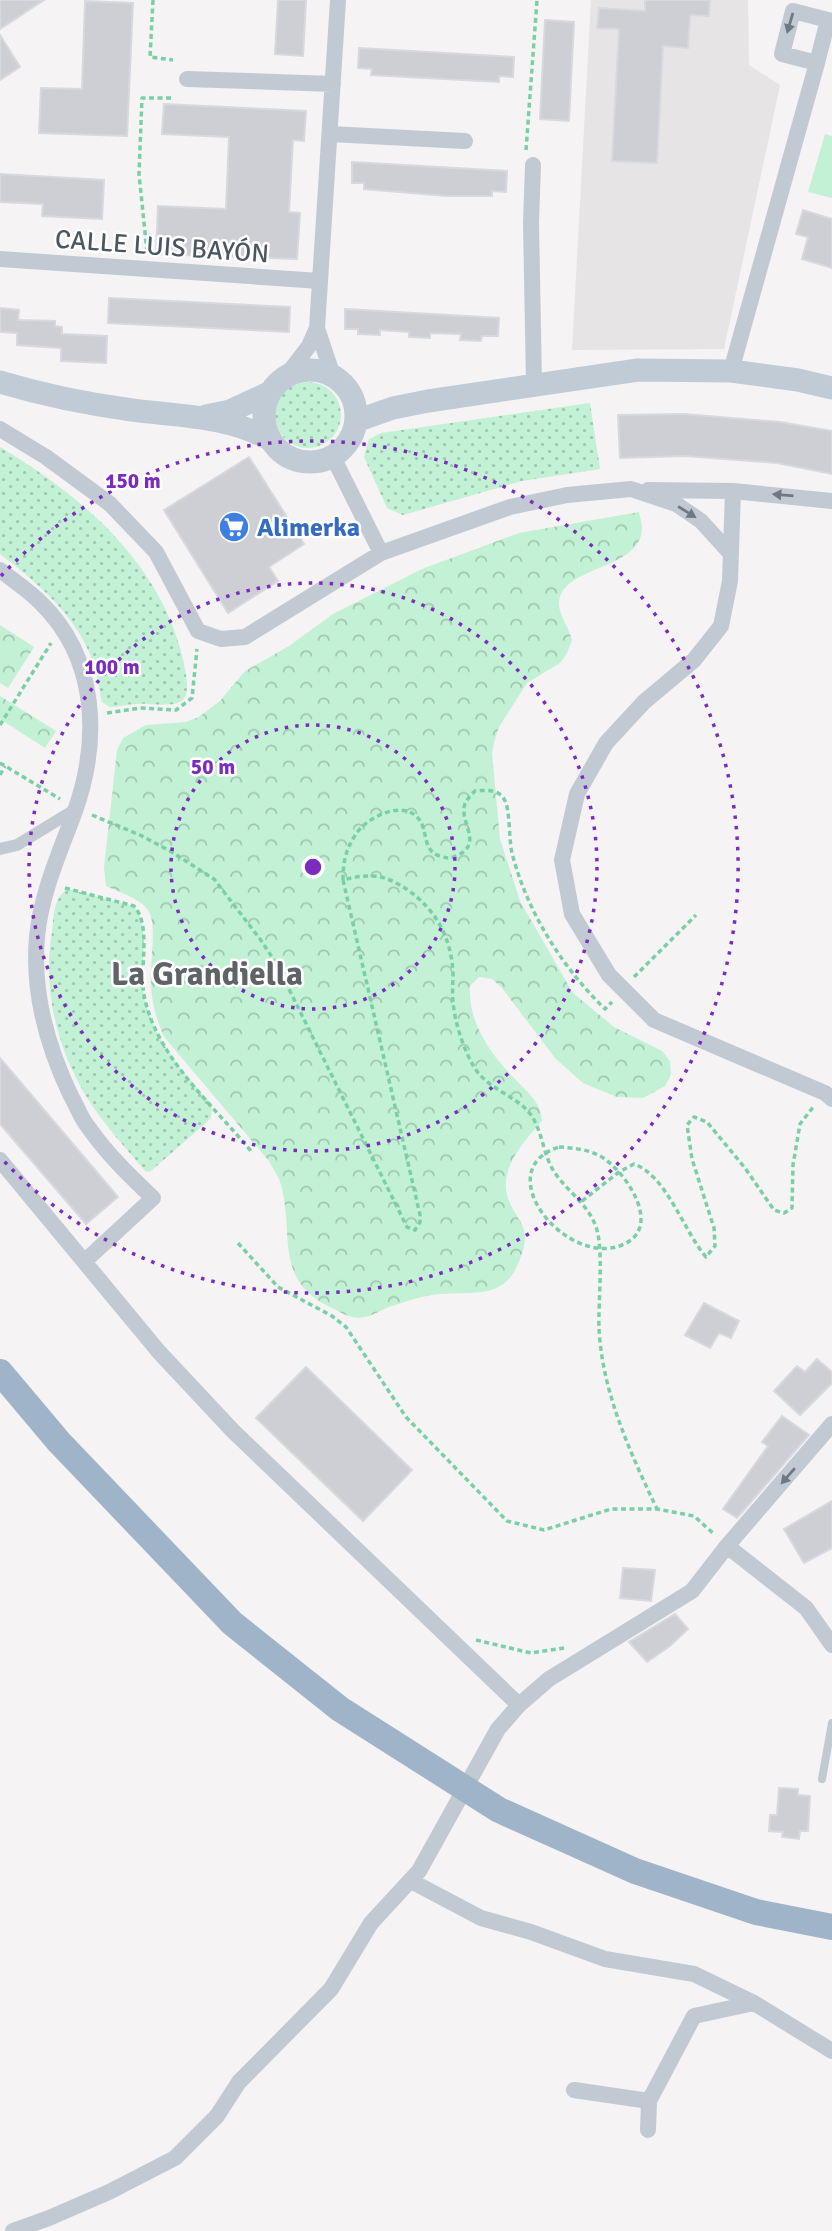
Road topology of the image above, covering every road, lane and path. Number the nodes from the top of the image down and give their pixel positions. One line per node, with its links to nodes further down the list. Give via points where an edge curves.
1 (153, 0): 4 (path, via 150,57)
2 (338, 0): 7 (street)
3 (537, 0): 11 (path, via 525,148)
4 (173, 60)
5 (817, 63): 16 (street)
6 (187, 79): 7 (street)
7 (333, 84): 9 (street)
8 (174, 99): 12 (path, via 142,98 139,174)
9 (330, 134): 10 (street); 14 (street)
10 (465, 141)
11 (533, 165): 20 (street)
12 (147, 254)
13 (0, 260): 14 (street, CALLE LUIS BAYÓN)
14 (320, 281): 15 (street)
15 (317, 327): 17 (street); 18 (street)
16 (731, 371): 20 (main road, via 638,370); 21 (main road)
17 (286, 376): 18 (main road, via 318,370); 22 (main road)
18 (333, 376): 23 (main road)
19 (0, 382): 25 (main road, via 73,400)
20 (534, 384): 24 (main road)
21 (832, 388)
22 (269, 393): 25 (main road, via 230,411); 28 (main road, via 263,408)
23 (350, 393): 24 (main road, via 390,401); 26 (main road)
24 (428, 401): 26 (main road)
25 (192, 417): 28 (main road, via 250,428)
26 (356, 421): 29 (main road, via 344,448)
27 (0, 429): 37 (street, via 110,504 156,552)
28 (269, 439): 29 (main road, via 278,451 297,461)
29 (333, 457): 33 (street)
30 (631, 489): 31 (street); 33 (street, via 510,507); 34 (street, one-way to 34, via 676,505 701,521)
31 (733, 491): 32 (street, one-way to 31); 34 (street)
32 (832, 501)
33 (381, 553): 37 (street, via 245,637 221,639)
34 (730, 553): 48 (street, via 721,626 694,660 644,702 607,743 577,794 562,860 572,914)
35 (0, 570): 36 (street, via 42,604)
36 (61, 628): 38 (street, via 78,657); 39 (path)
37 (198, 631): 38 (path, via 192,698 176,710 141,708)
38 (91, 716): 43 (street, via 88,765)
39 (0, 724)
40 (0, 763): 41 (path)
41 (5, 766): 42 (path); 43 (path)
42 (0, 775)
43 (75, 808): 44 (street, via 18,845); 45 (path, via 141,835 214,879 271,955 407,1227 415,1230 420,1215); 46 (street)
44 (0, 849)
45 (343, 880): 48 (path, via 347,847 359,828 375,816 400,810 420,819 434,855 448,859 459,855 468,847 470,836 465,802 475,791 489,789 502,795 507,805 512,856 541,925 575,976 605,1009 613,1002 597,985); 50 (path, via 373,874 397,883 434,913 451,953 457,1026 475,1067 493,1087 530,1113)
46 (47, 884): 51 (path, via 134,906 139,912 144,993 162,1044); 57 (street, via 37,937 38,1000 48,1040 87,1127 153,1198)
47 (696, 915): 48 (path, via 632,979 621,966)
48 (610, 975): 49 (street, via 654,1020)
49 (828, 1096): 53 (path, via 800,1124 792,1208 784,1213 774,1210 707,1122 694,1117 687,1125 692,1159 714,1228 715,1246 706,1256 646,1168 634,1164)
50 (547, 1151): 53 (path, via 578,1148); 54 (path, via 554,1171); 56 (path, via 531,1171 535,1202 561,1233)
51 (251, 1152)
52 (0, 1160): 57 (street)
53 (620, 1171): 54 (path); 56 (path, via 636,1196 639,1225 634,1237 623,1245)
54 (582, 1201): 56 (path, via 597,1228)
55 (238, 1243): 60 (path, via 278,1287 346,1327 406,1417 507,1521 544,1530 611,1509)
56 (598, 1248): 60 (path, via 599,1331 612,1402)
57 (85, 1261): 62 (street, via 159,1352 233,1431)
58 (0, 1372): 69 (highway, via 69,1452 232,1623 340,1709 499,1811 635,1871 756,1912)
59 (832, 1424): 61 (street, one-way to 61)
60 (657, 1509): 61 (path, via 694,1517)
61 (727, 1546): 63 (street, via 806,1608); 65 (street, via 692,1591 549,1679)
62 (443, 1633): 64 (path, via 531,1653); 65 (street)
63 (832, 1645)
64 (570, 1647)
65 (519, 1705): 68 (street, via 498,1729)
66 (832, 1723): 67 (lane)
67 (822, 1779)
68 (415, 1876): 70 (street, via 481,1918 605,1959 694,1974); 75 (street, via 371,1923 331,1989 239,2082 217,2116 175,2158 109,2192)
69 (832, 1927)
70 (754, 2003): 71 (street); 73 (street, via 694,2017)
71 (832, 2052)
72 (574, 2090): 73 (street)
73 (649, 2101): 74 (street)
74 (648, 2130)
75 (13, 2231)

